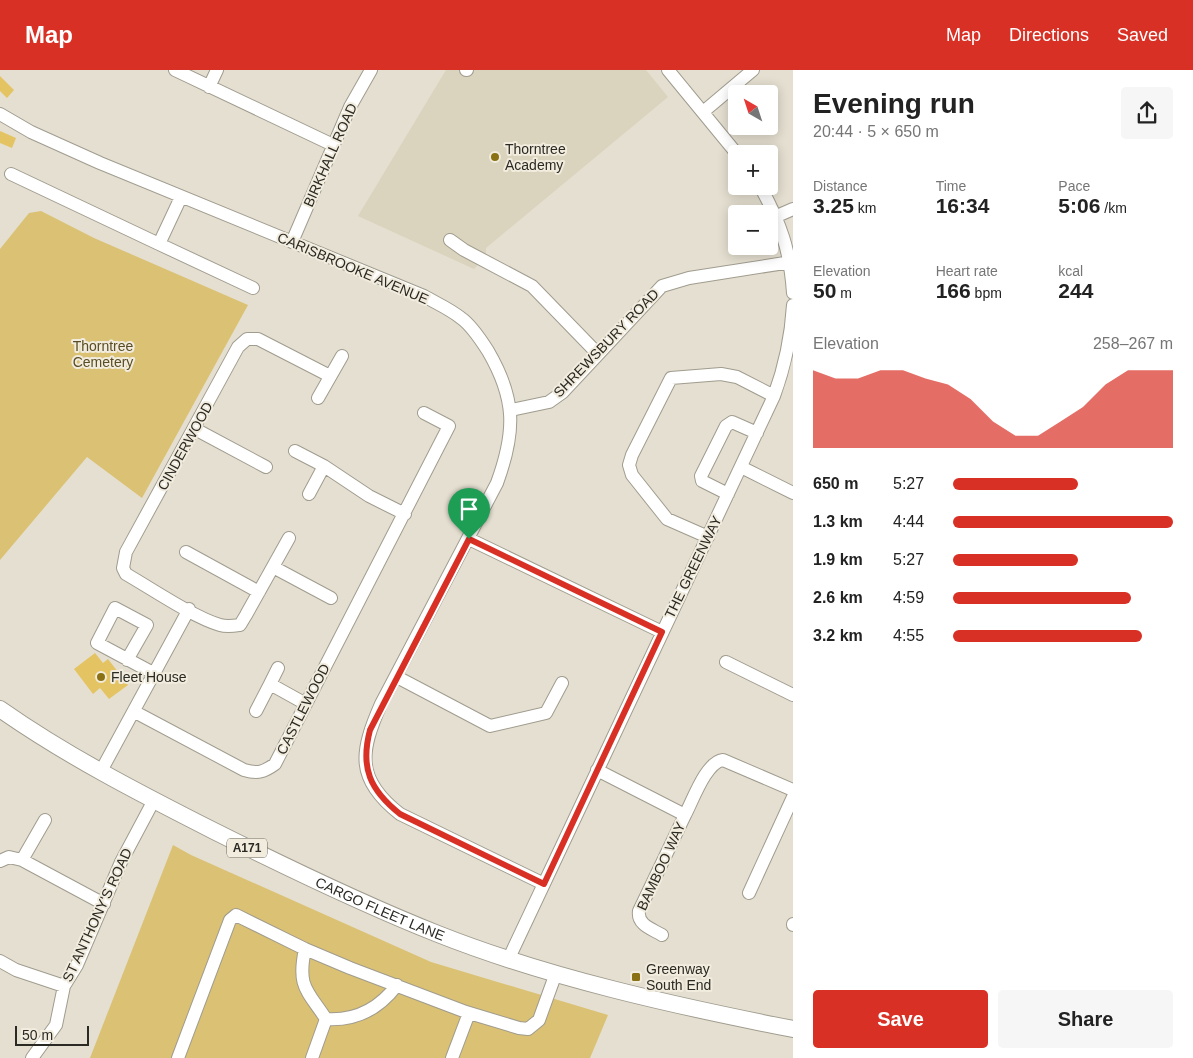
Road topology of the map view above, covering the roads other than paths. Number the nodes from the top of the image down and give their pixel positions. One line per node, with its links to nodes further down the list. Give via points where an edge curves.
1 (175, 70): 6 (street)
2 (217, 70): 6 (street)
3 (371, 70): 9 (street, BIRKHALL ROAD)
4 (668, 70): 7 (street)
5 (753, 70): 7 (street)
6 (210, 87): 9 (street)
7 (703, 112): 10 (street)
8 (0, 114): 12 (street, CARISBROOKE AVENUE, via 31,132)
9 (333, 145): 17 (street, BIRKHALL ROAD)
10 (730, 145)
11 (11, 174): 18 (street)
12 (180, 197): 17 (street, CARISBROOKE AVENUE); 18 (street)
13 (793, 209): 14 (street)
14 (778, 216)
15 (778, 219): 19 (street)
16 (450, 240): 23 (street, via 532,286)
17 (292, 242): 28 (street, CARISBROOKE AVENUE, via 424,296 462,318 494,362)
18 (159, 244): 20 (street)
19 (791, 262): 21 (street); 23 (street, SHREWSBURY ROAD, via 689,278 662,286)
20 (253, 288)
21 (793, 293)
22 (793, 305): 26 (street, THE GREENWAY, via 791,338)
23 (598, 354): 28 (street, SHREWSBURY ROAD, via 563,392 549,402)
24 (342, 356): 25 (street)
25 (330, 376): 27 (street); 30 (street, CINDERWOOD, via 258,339 247,339 238,347)
26 (774, 396): 31 (street, THE GREENWAY); 40 (street, via 736,377 721,374 671,378 632,455 629,465 632,474 667,520)
27 (318, 398)
28 (511, 410): 42 (street, CARISBROOKE AVENUE, via 508,453)
29 (424, 413): 39 (street, CASTLEWOOD, via 449,426)
30 (195, 428): 34 (street); 47 (street, CINDERWOOD, via 123,559 126,574)
31 (757, 433): 35 (street, THE GREENWAY); 38 (street, via 732,422 726,426 702,476 702,481)
32 (295, 451): 33 (street)
33 (324, 466): 37 (street); 39 (street, via 369,496)
34 (266, 467)
35 (741, 468): 36 (street); 38 (street, THE GREENWAY)
36 (793, 493)
37 (309, 494)
38 (728, 494): 40 (street, THE GREENWAY)
39 (405, 514): 57 (street, CASTLEWOOD)
40 (708, 537): 48 (street, THE GREENWAY)
41 (289, 538): 44 (street)
42 (469, 539): 48 (street); 53 (street, CARISBROOKE AVENUE)
43 (186, 552): 45 (street)
44 (273, 566): 45 (street); 46 (street)
45 (259, 592): 47 (street, CINDERWOOD, via 240,624 220,625)
46 (332, 598)
47 (189, 609): 52 (street)
48 (662, 632): 61 (street, THE GREENWAY)
49 (127, 660): 52 (street)
50 (726, 662): 56 (street)
51 (278, 668): 55 (street)
52 (155, 674): 59 (street)
53 (397, 677): 54 (street, via 490,726 546,713); 70 (street, CARISBROOKE AVENUE, via 370,730 365,750 366,770 384,801 400,814)
54 (562, 683)
55 (270, 684): 57 (street); 58 (street)
56 (793, 695)
57 (306, 704): 59 (street, CASTLEWOOD, via 275,764 256,773 244,770)
58 (256, 711)
59 (135, 712): 62 (street)
60 (2, 713): 62 (main road, CARGO FLEET LANE / A171)
61 (597, 770): 66 (street, BAMBOO WAY); 70 (street, THE GREENWAY)
62 (101, 771): 65 (main road, CARGO FLEET LANE / A171)
63 (793, 790): 66 (street, BAMBOO WAY, via 723,760 717,761 709,769)
64 (793, 798): 71 (street)
65 (154, 800): 72 (street, ST ANTHONY'S ROAD, via 121,862); 75 (main road, CARGO FLEET LANE / A171, via 320,883 439,934)
66 (685, 814): 73 (street, BAMBOO WAY, via 638,916 644,925)
67 (45, 820): 68 (street)
68 (22, 860): 69 (street, via 9,857); 72 (street)
69 (0, 861)
70 (544, 884): 75 (street, THE GREENWAY)
71 (748, 893)
72 (104, 904): 79 (street, ST ANTHONY'S ROAD)
73 (662, 935)
74 (305, 949): 78 (street); 81 (street, via 301,975 306,993); 84 (street, via 244,918 233,916)
75 (509, 958): 77 (main road, CARGO FLEET LANE / A171)
76 (2, 965): 79 (street)
77 (556, 973): 80 (street, via 534,1026 519,1028); 82 (main road, CARGO FLEET LANE / A171, via 692,1008)
78 (397, 985): 80 (street); 81 (street, via 387,999 367,1012 343,1019)
79 (64, 986): 83 (street, ST ANTHONY'S ROAD, via 56,1025)
80 (469, 1013): 86 (street)
81 (326, 1019): 85 (street)
82 (793, 1028)
83 (32, 1058)
84 (178, 1058)
85 (312, 1058)
86 (452, 1058)

